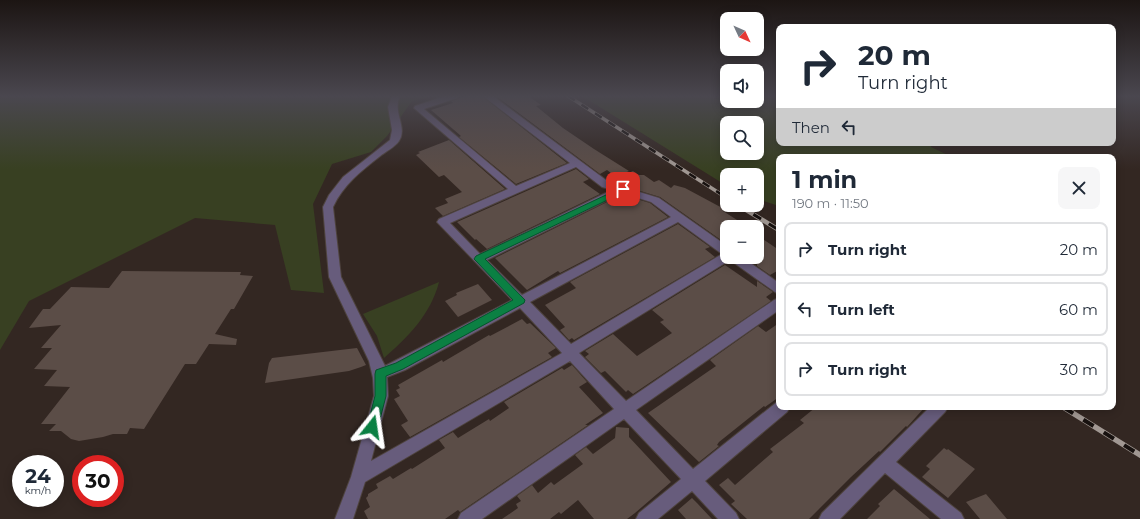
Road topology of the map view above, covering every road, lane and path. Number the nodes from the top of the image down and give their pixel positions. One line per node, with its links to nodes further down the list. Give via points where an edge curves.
1 (395, 120): 16 (street, via 399,131 394,142 350,177 331,199 328,207 335,277)
2 (432, 120): 6 (street)
3 (520, 120): 4 (street)
4 (577, 163): 5 (street, via 606,184); 6 (street)
5 (623, 189): 7 (street, via 655,200); 9 (street)
6 (515, 190): 9 (street, via 443,222)
7 (679, 217): 8 (street); 13 (street)
8 (720, 247)
9 (479, 259): 13 (street)
10 (720, 260): 15 (street)
11 (744, 264): 12 (street)
12 (776, 287)
13 (520, 300): 15 (street); 16 (street, via 400,366)
14 (776, 305): 17 (street)
15 (570, 353): 17 (street); 21 (street)
16 (380, 374): 21 (street, via 381,396)
17 (625, 410): 22 (street); 24 (street)
18 (778, 410): 22 (street)
19 (937, 410): 20 (street)
20 (884, 463): 27 (street); 28 (street)
21 (359, 477): 23 (street)
22 (693, 480): 25 (street); 26 (street)
23 (344, 519)
24 (467, 519)
25 (645, 519)
26 (730, 519)
27 (828, 519)
28 (956, 519)

